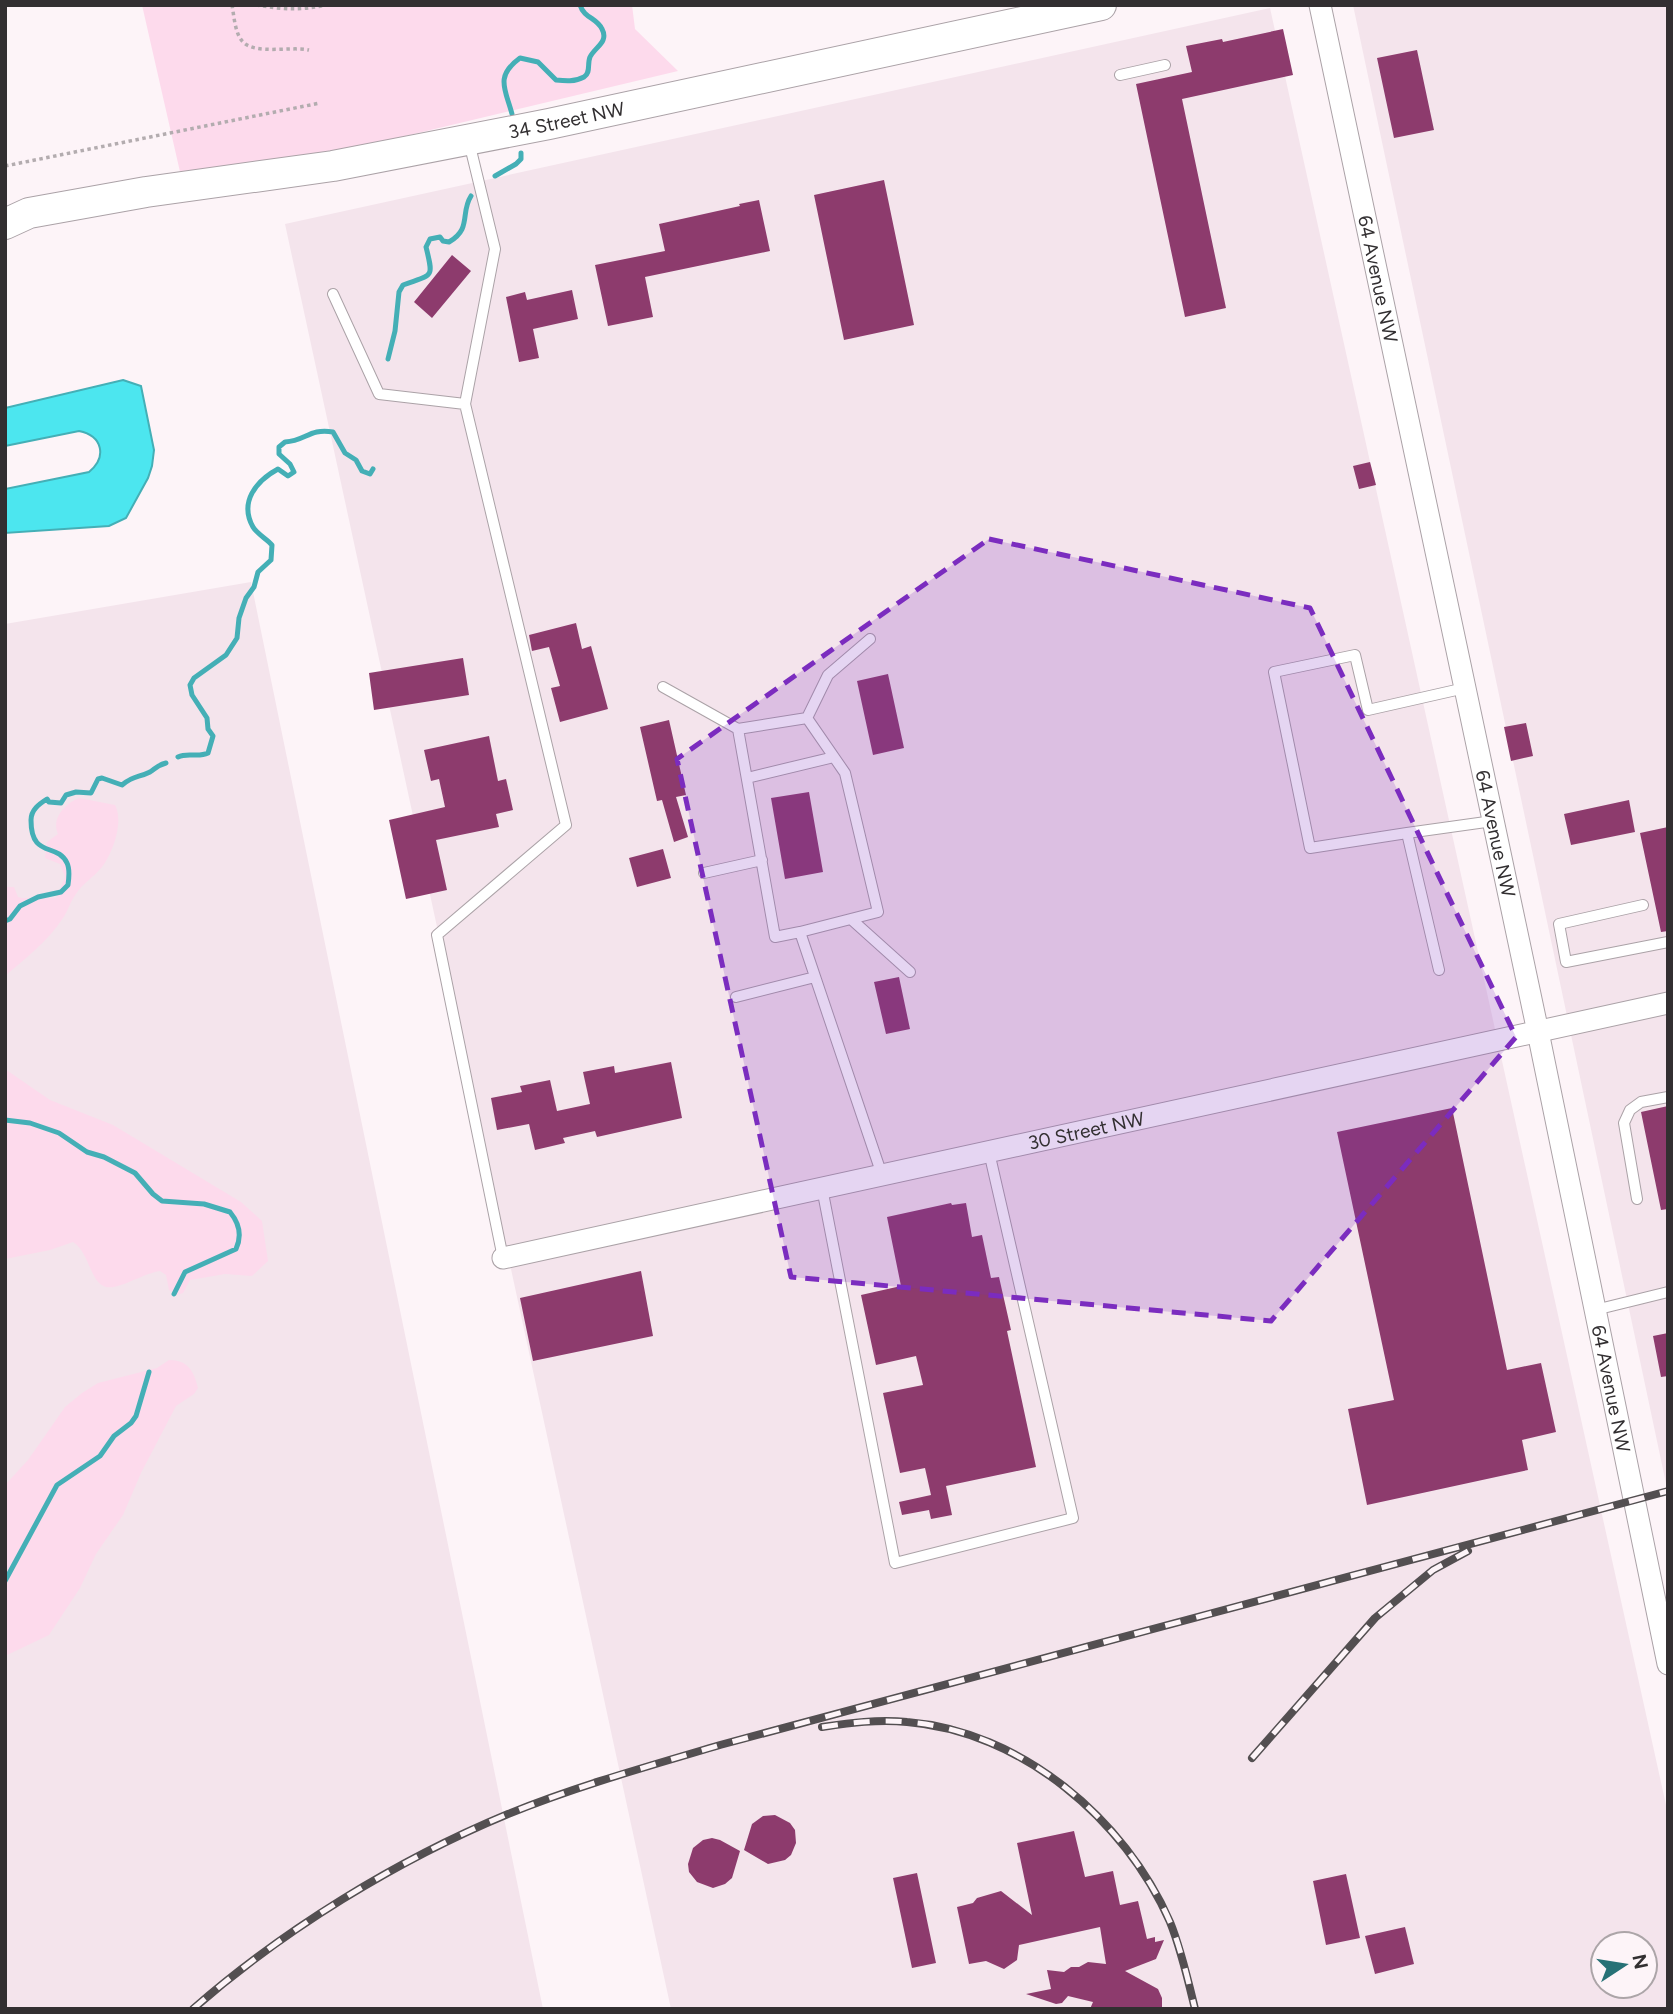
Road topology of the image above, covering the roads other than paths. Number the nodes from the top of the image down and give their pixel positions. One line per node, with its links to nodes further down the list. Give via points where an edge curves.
1 (1101, 5): 5 (main road, 34 Street NW)
2 (1320, 5): 11 (street, 64 Avenue NW)
3 (1165, 65): 4 (lane)
4 (1121, 75)
5 (469, 140): 6 (main road, 34 Street NW, via 333,166); 8 (lane, via 495,249)
6 (13, 215)
7 (333, 294): 8 (lane, via 379,394)
8 (465, 404): 35 (lane, via 566,825 437,935)
9 (870, 639): 12 (lane, via 828,676)
10 (663, 687): 13 (lane)
11 (1465, 688): 16 (street, 64 Avenue NW); 17 (lane, via 1368,710 1355,655 1274,672 1310,848)
12 (807, 718): 13 (lane); 14 (lane)
13 (738, 729): 15 (lane)
14 (834, 757): 15 (lane); 21 (lane, via 845,774 878,912)
15 (747, 778): 18 (lane)
16 (1493, 821): 17 (lane); 29 (street, 64 Avenue NW)
17 (1407, 833): 24 (lane)
18 (762, 860): 19 (lane); 22 (lane, via 775,937)
19 (704, 873)
20 (1643, 905): 23 (lane, via 1559,925 1566,962)
21 (852, 919): 22 (lane); 25 (lane)
22 (800, 932): 26 (lane)
23 (1668, 942)
24 (1439, 970)
25 (910, 972)
26 (815, 977): 27 (lane); 32 (lane)
27 (736, 997)
28 (1668, 1003): 29 (street, 30 Street NW)
29 (1538, 1032): 31 (street, 30 Street NW); 37 (street, 64 Avenue NW)
30 (1668, 1097): 34 (lane, via 1641,1102 1630,1110 1624,1123)
31 (989, 1152): 32 (street, 30 Street NW); 33 (lane, via 1073,1518 895,1563)
32 (882, 1175): 33 (street, 30 Street NW)
33 (822, 1188): 35 (street, 30 Street NW)
34 (1637, 1199)
35 (503, 1258)
36 (1668, 1292): 37 (lane)
37 (1595, 1310): 38 (street, 64 Avenue NW)
38 (1668, 1664)

